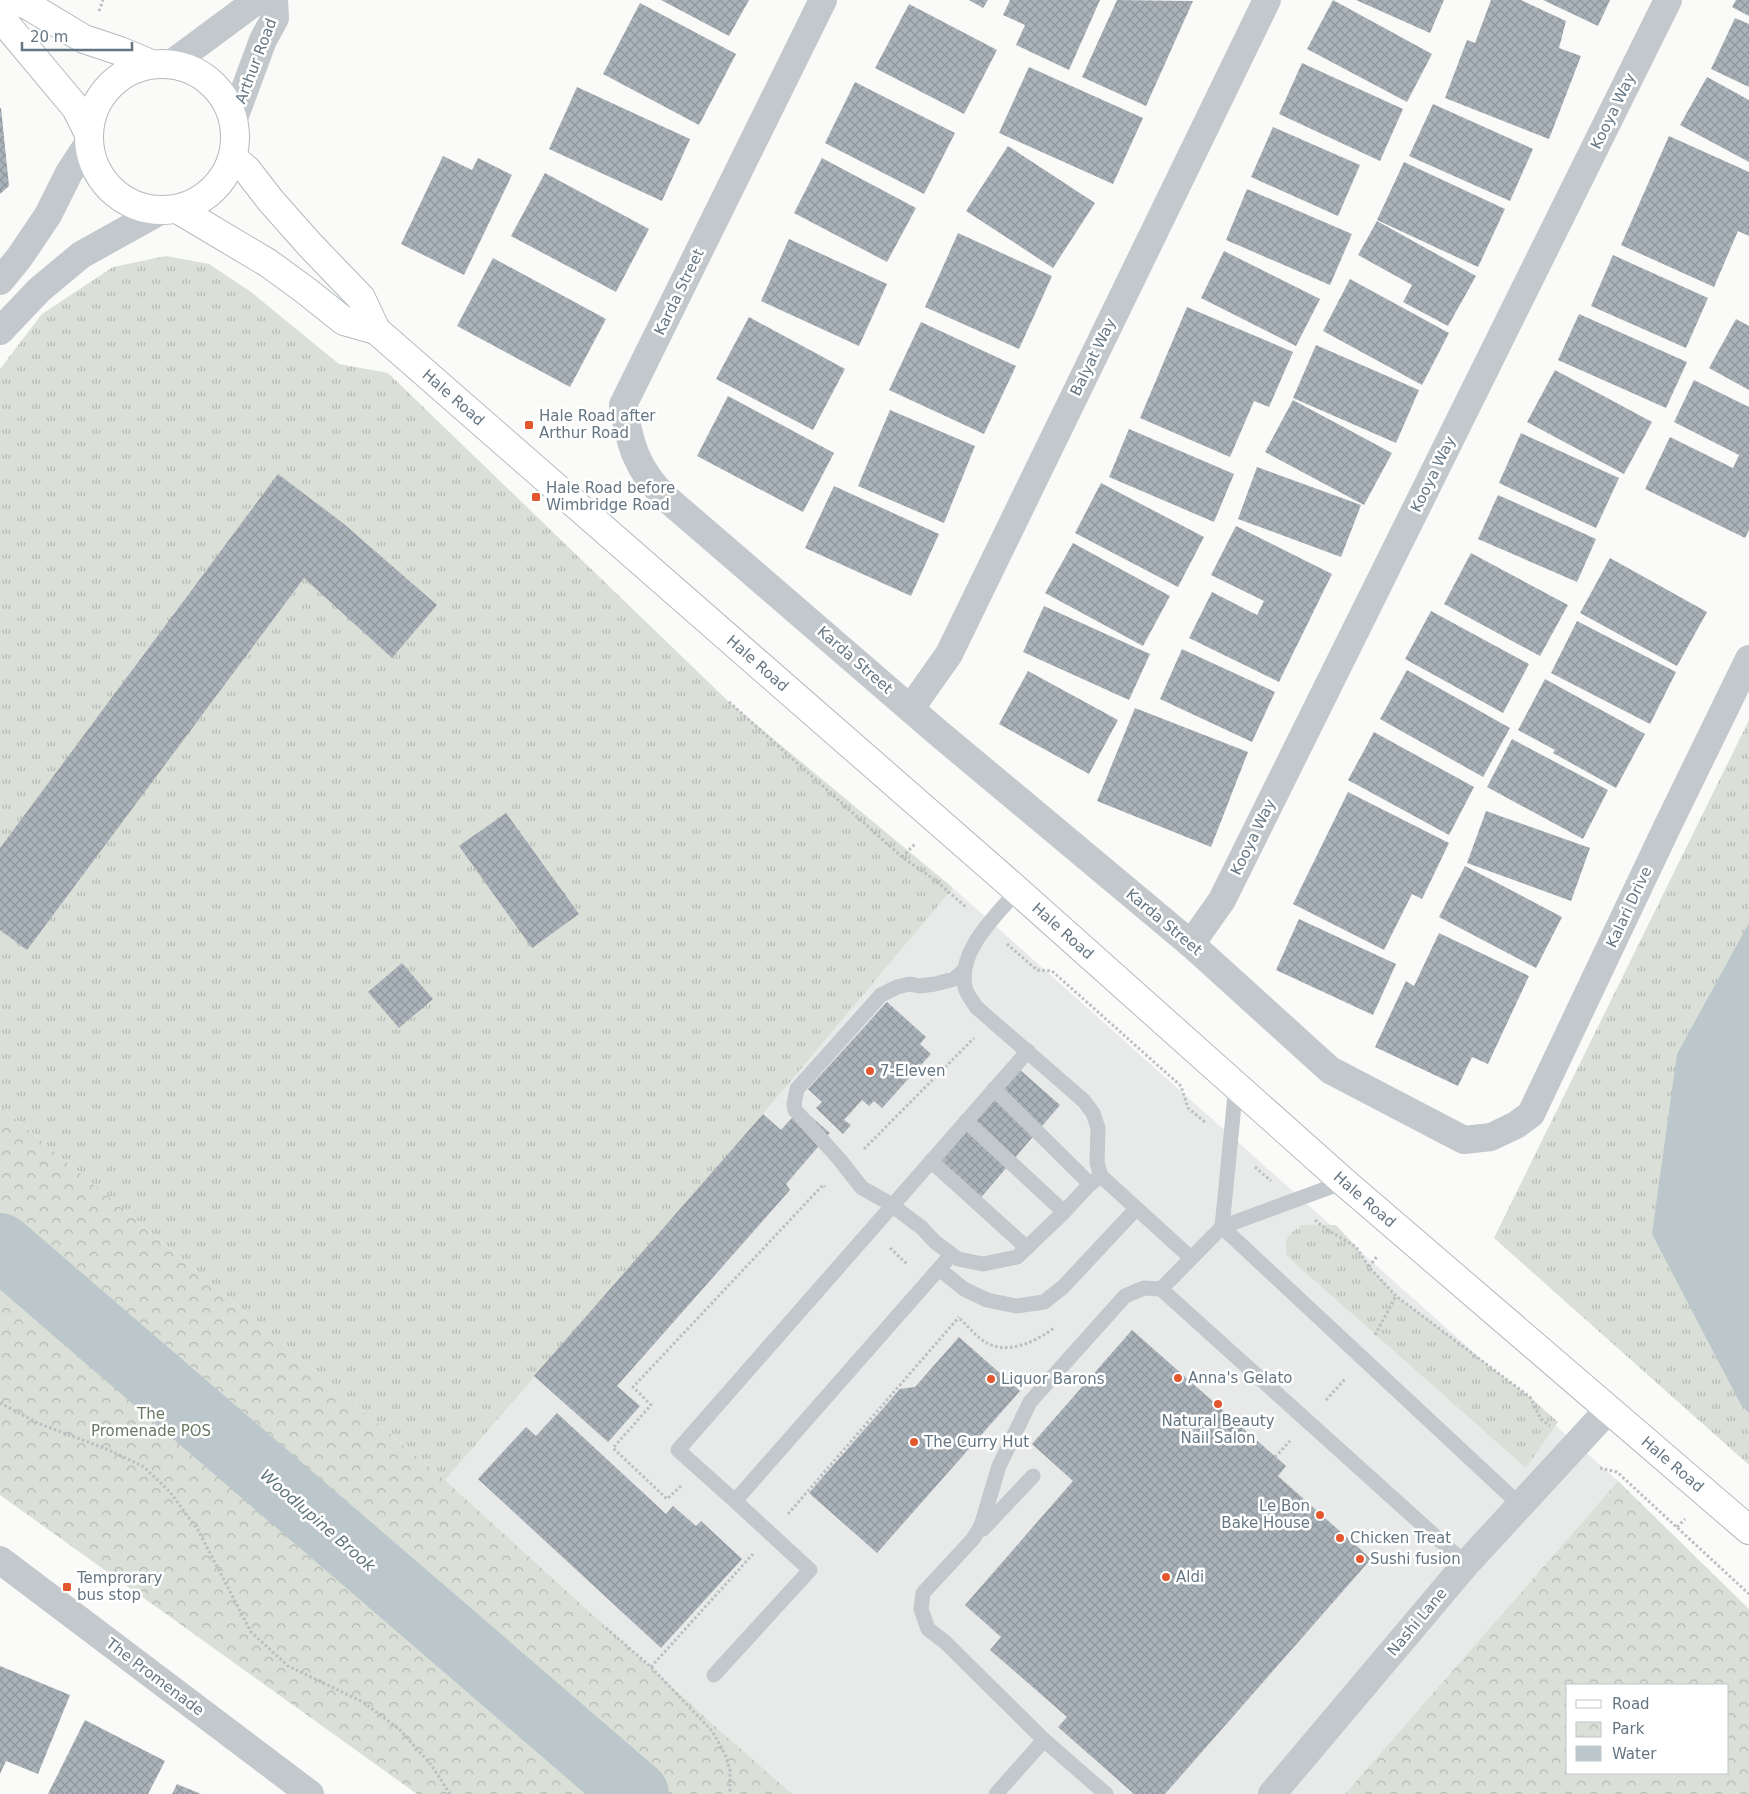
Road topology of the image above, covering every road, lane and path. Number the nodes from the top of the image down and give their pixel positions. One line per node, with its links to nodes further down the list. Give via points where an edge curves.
1 (13, 0): 8 (main road, via 84,39)
2 (260, 0): 8 (street, Arthur Road)
3 (274, 0): 9 (street, Arthur Road, via 275,18 263,40)
4 (823, 0): 18 (street, Karda Street, via 623,405 631,443 654,486)
5 (1267, 0): 18 (street, Balyat Way, via 949,654)
6 (1668, 0): 21 (street, Kooya Way, via 1222,900)
7 (0, 17): 10 (main road, via 76,108)
8 (161, 64): 9 (main road, via 192,70 211,82 225,100); 10 (main road, via 128,72 108,87 94,108)
9 (234, 121): 11 (main road)
10 (88, 138): 12 (main road, via 94,165 104,184 114,193 139,207); 13 (street, via 48,215)
11 (233, 158): 12 (main road, via 213,191 197,202); 15 (main road, Hale Road, via 361,298)
12 (169, 210): 14 (street, via 81,255 39,290); 15 (main road, Hale Road, via 268,263 344,322)
13 (0, 281)
14 (0, 330)
15 (376, 330): 19 (main road, Hale Road)
16 (1749, 659): 28 (street, Kalari Drive, via 1531,1114)
17 (729, 702): 20 (path, via 902,858 935,880)
18 (911, 708): 21 (street, Karda Street)
19 (1016, 891): 20 (lane); 25 (main road, Hale Road)
20 (988, 926): 22 (lane, via 968,953); 29 (path, via 1037,970 1052,971 1181,1086 1188,1108)
21 (1191, 944): 28 (street, Karda Street, via 1330,1070 1464,1140)
22 (964, 971): 23 (lane, via 965,989 976,1007); 31 (lane, via 954,980 918,986 910,984 881,996 797,1089 795,1110)
23 (992, 1020): 24 (lane); 31 (path)
24 (1028, 1052): 26 (lane); 32 (lane, via 1084,1101 1093,1113 1098,1128)
25 (1236, 1085): 29 (lane); 33 (main road, Hale Road)
26 (994, 1089): 27 (lane); 32 (lane)
27 (966, 1121): 30 (lane); 37 (lane)
28 (1492, 1137)
29 (1230, 1145): 34 (path); 38 (lane)
30 (931, 1161): 35 (lane); 39 (lane)
31 (846, 1168): 35 (lane, via 862,1188)
32 (1095, 1180): 36 (lane); 37 (lane)
33 (1344, 1182): 34 (lane); 47 (main road, Hale Road)
34 (1293, 1201): 38 (lane); 45 (path, via 1326,1229 1356,1247 1369,1267 1396,1296)
35 (892, 1205): 40 (lane); 51 (lane, via 678,1450)
36 (1136, 1209): 41 (lane); 42 (lane, via 1063,1288 1044,1302 1016,1306 987,1300 964,1290)
37 (1064, 1212): 39 (lane)
38 (1222, 1227): 41 (lane); 45 (lane)
39 (1026, 1248): 40 (lane, via 1017,1257 983,1264)
40 (951, 1255): 42 (lane)
41 (1191, 1258): 43 (lane)
42 (939, 1269): 51 (lane)
43 (1161, 1289): 48 (lane); 55 (lane, via 1144,1288 1125,1296 1030,1402 999,1466 981,1526)
44 (959, 1317): 54 (path)
45 (1363, 1358): 48 (path); 52 (lane)
46 (0, 1402): 63 (path, via 40,1424 144,1467 170,1492 198,1530 251,1632 288,1666 363,1702 400,1730 432,1766)
47 (1608, 1410): 52 (street, Nashi Lane); 53 (main road, Hale Road)
48 (1308, 1421): 49 (path); 57 (lane)
49 (1275, 1457)
50 (1033, 1476): 55 (lane)
51 (735, 1501): 54 (lane)
52 (1520, 1505): 57 (street, Nashi Lane)
53 (1749, 1530)
54 (771, 1534): 59 (path); 60 (lane, via 810,1570)
55 (973, 1539): 61 (lane, via 923,1593 921,1609 928,1629)
56 (0, 1560): 62 (street, The Promenade)
57 (1466, 1564): 67 (street, Nashi Lane)
58 (606, 1628): 59 (path)
59 (651, 1667): 64 (path, via 712,1731 730,1771)
60 (714, 1675)
61 (1044, 1740): 65 (lane); 66 (lane)
62 (310, 1794)
63 (450, 1794)
64 (730, 1794)
65 (996, 1794)
66 (1106, 1794)
67 (1272, 1794)

